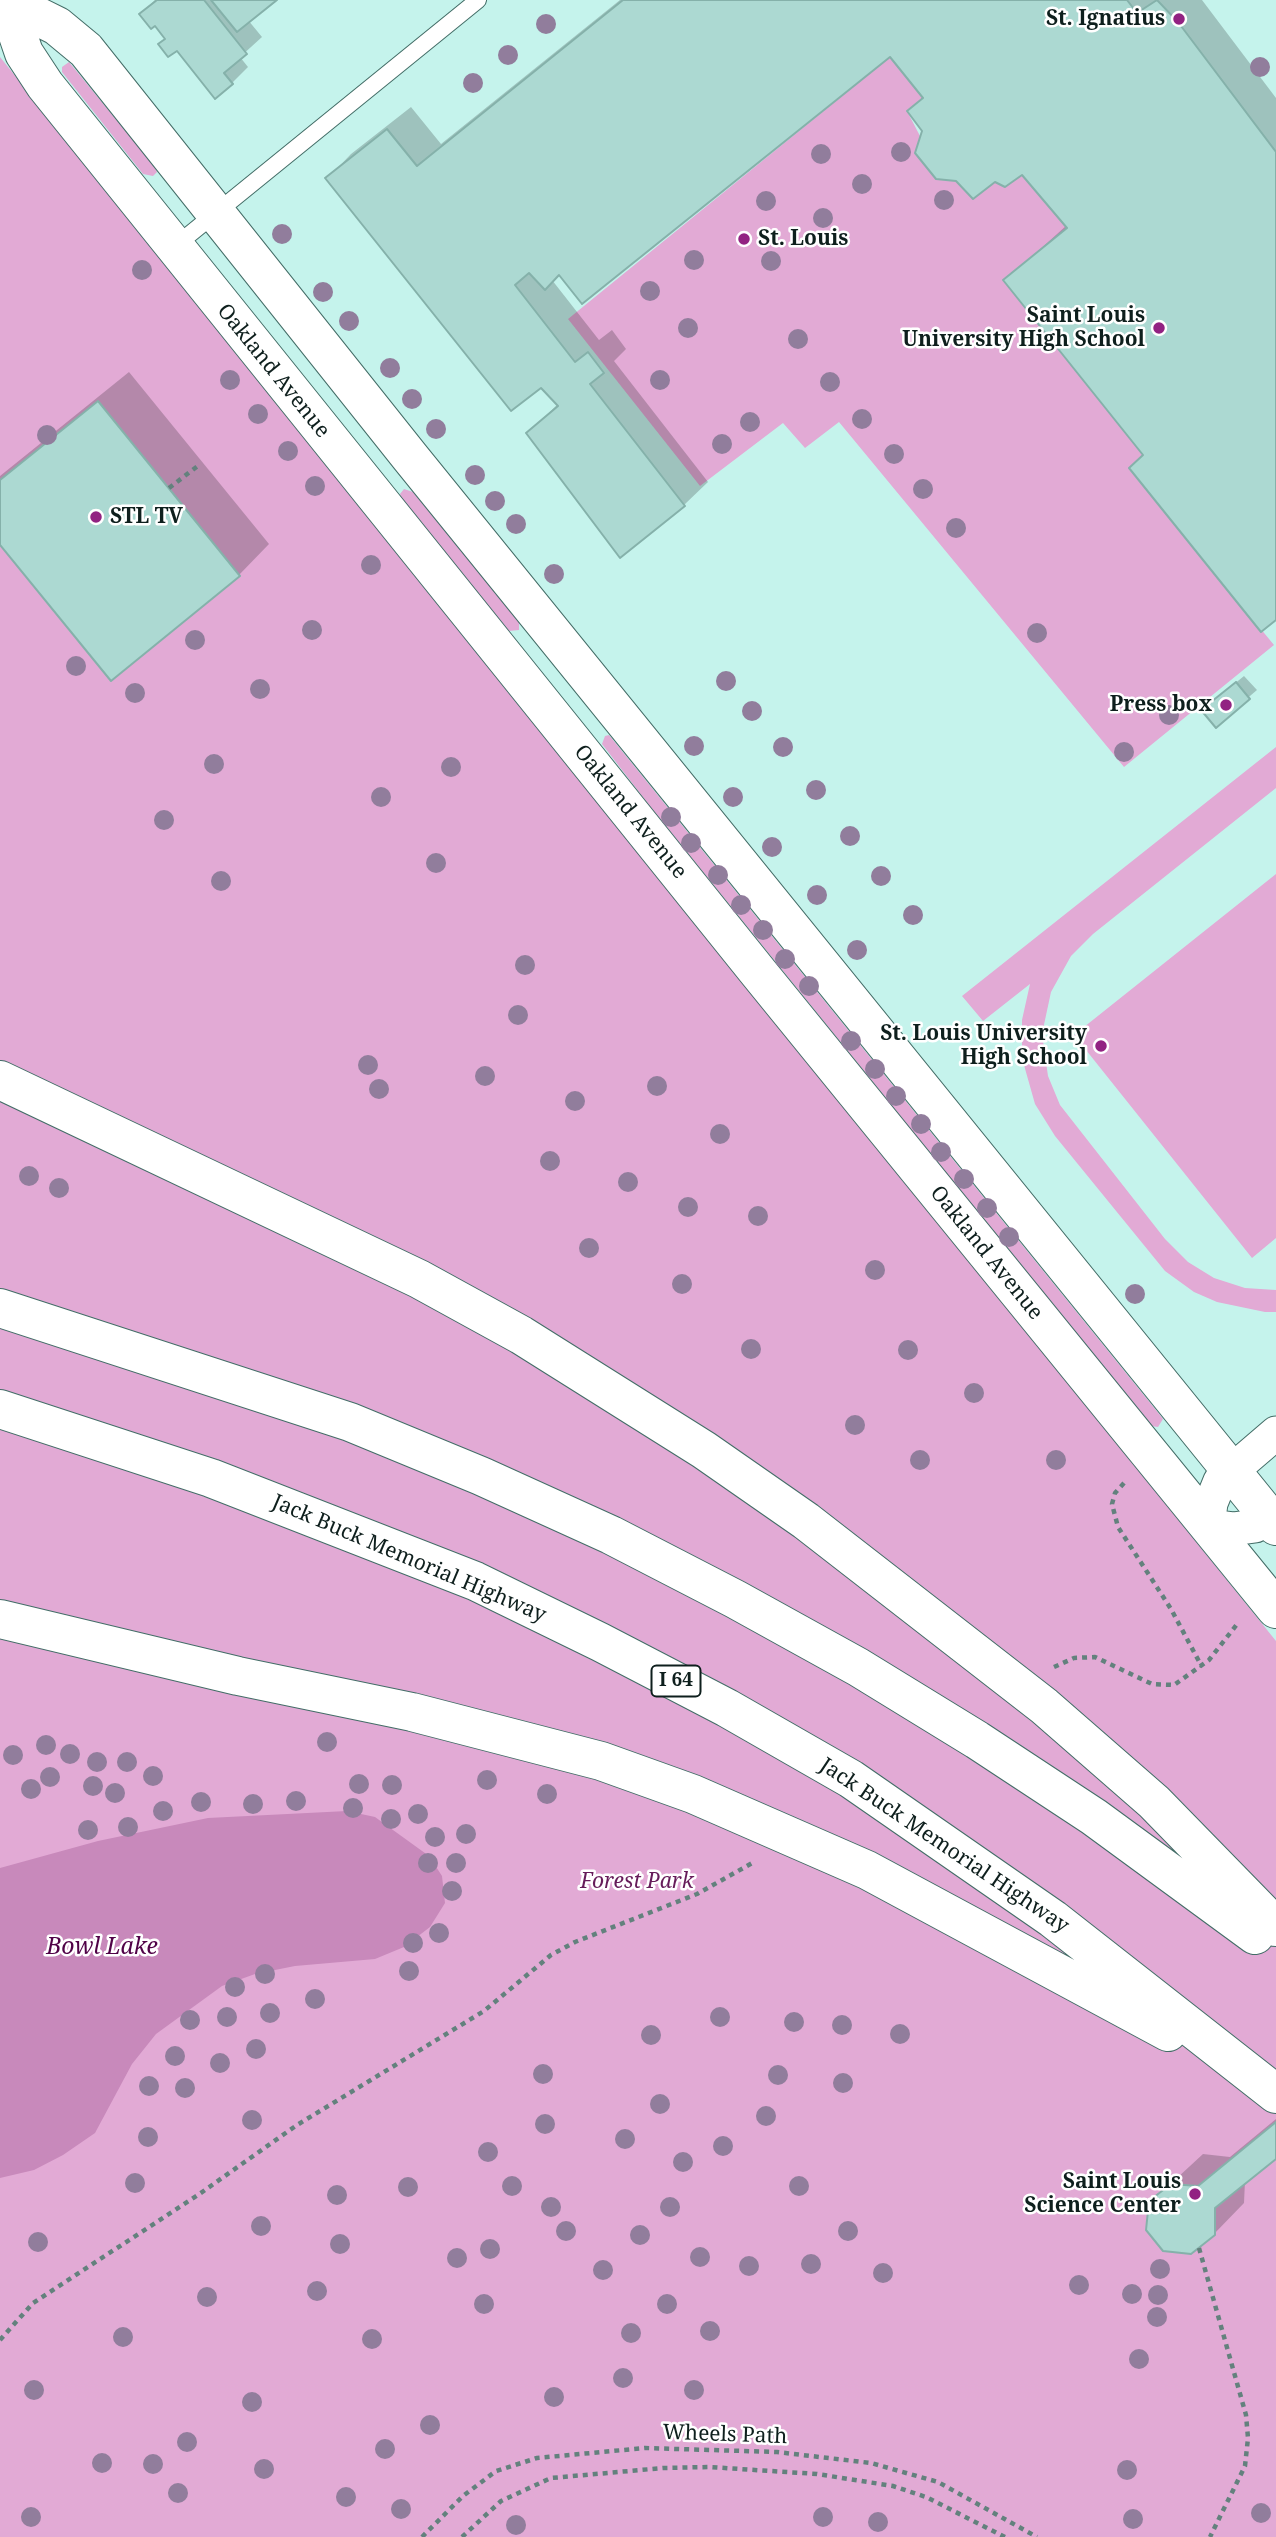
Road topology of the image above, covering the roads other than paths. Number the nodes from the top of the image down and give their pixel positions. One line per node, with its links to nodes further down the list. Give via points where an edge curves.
1 (7, 0): 3 (main road, Oakland Avenue, via 57,26 86,50); 4 (main road, Oakland Avenue, via 24,53 45,85)
2 (478, 0): 3 (lane)
3 (216, 214): 4 (lane); 9 (main road, Oakland Avenue)
4 (174, 247): 11 (main road, Oakland Avenue)
5 (0, 1080): 14 (main road, via 419,1279 521,1335 704,1450 806,1521 1044,1706 1154,1802)
6 (0, 1308): 15 (main road, via 350,1422 611,1535 747,1605 977,1740 1094,1817)
7 (0, 1409): 16 (main road, Jack Buck Memorial Highway / I 64, via 211,1478 475,1581 727,1708 851,1779 1053,1919)
8 (1276, 1433): 9 (street)
9 (1230, 1469): 10 (main road, Oakland Avenue); 11 (street, via 1211,1503)
10 (1274, 1519): 11 (street, via 1233,1529)
11 (1208, 1526): 12 (main road, Oakland Avenue)
12 (1276, 1609)
13 (0, 1619): 16 (main road, via 525,1739 693,1794 867,1870 1132,2011)
14 (1276, 1927)
15 (1276, 1952)
16 (1276, 2095)

